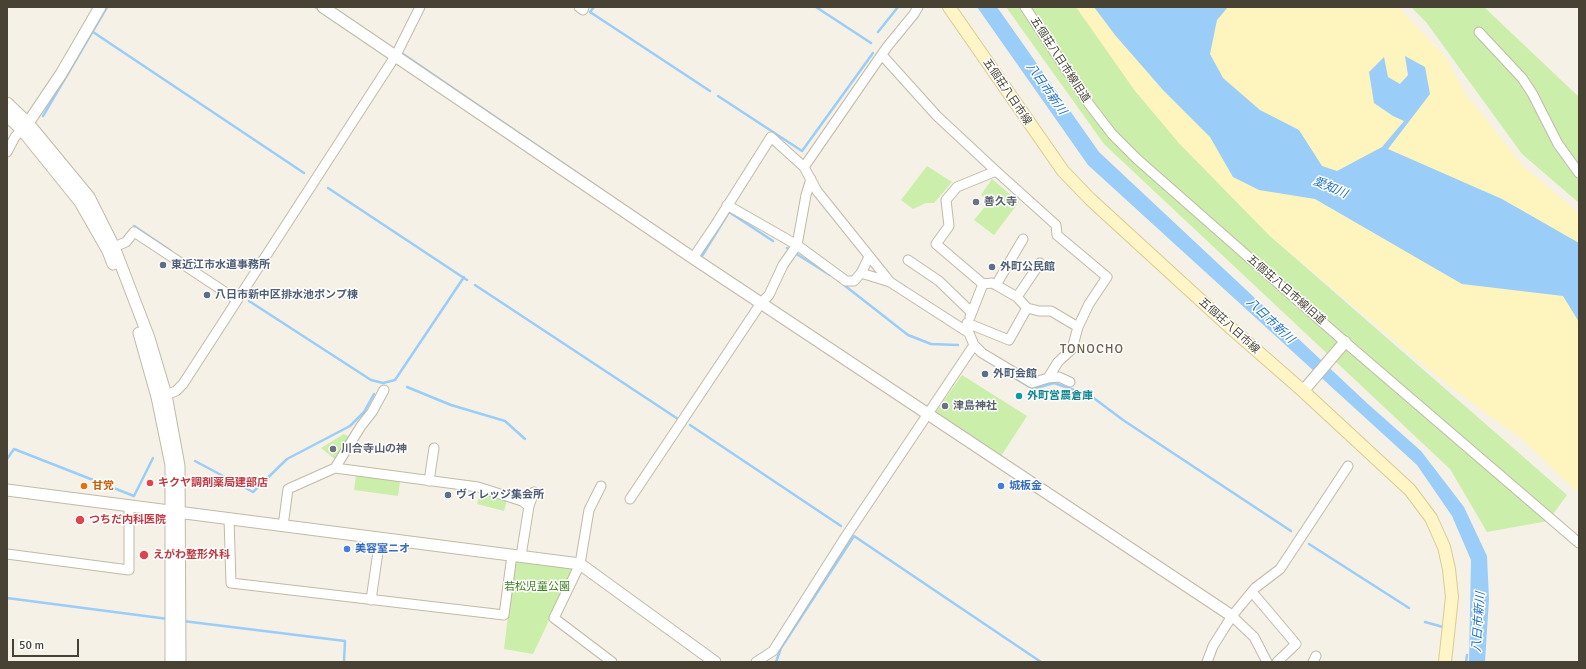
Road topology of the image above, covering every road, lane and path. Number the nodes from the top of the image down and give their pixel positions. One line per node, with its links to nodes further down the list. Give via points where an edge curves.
1 (100, 7): 14 (street, via 61,74)
2 (324, 7): 10 (street)
3 (420, 7): 10 (street)
4 (579, 7): 5 (street, via 583,10)
5 (584, 7)
6 (918, 7): 11 (street)
7 (949, 7): 44 (main road, 五個荘八日市線, via 1063,171 1221,319)
8 (1025, 7): 41 (street, 五個荘八日市線旧道, via 1089,104 1112,134)
9 (1480, 32): 18 (street, via 1522,78 1558,144)
10 (396, 55): 25 (street); 33 (street)
11 (882, 55): 16 (street); 17 (street, via 937,116)
12 (7, 103): 14 (street)
13 (7, 116): 14 (street)
14 (25, 126): 15 (street); 23 (street, via 89,197); 58 (street, via 80,202 108,251 131,309 157,397 172,465)
15 (7, 152)
16 (804, 167): 19 (street); 20 (street, via 771,137)
17 (996, 171): 30 (street, via 957,187 950,195 946,200 949,226 936,244); 38 (street, via 1056,225 1057,235 1107,277 1089,304)
18 (1579, 173)
19 (811, 179): 22 (street); 24 (street, via 817,191)
20 (727, 205): 22 (street); 25 (street)
21 (1023, 240): 31 (street)
22 (797, 245): 28 (street, via 846,282 854,281); 34 (street, via 783,265 769,295)
23 (114, 247): 33 (street, via 126,242 134,232); 46 (street, via 149,338)
24 (869, 257): 28 (street); 29 (street)
25 (693, 258): 34 (street)
26 (908, 260): 36 (street, via 939,281)
27 (1040, 262): 32 (street)
28 (861, 273): 29 (street)
29 (890, 282): 39 (street)
30 (983, 284): 31 (street); 36 (street)
31 (996, 285): 32 (street)
32 (1017, 297): 35 (street)
33 (237, 300): 46 (street, via 183,384 176,391)
34 (761, 303): 47 (street); 55 (street)
35 (1027, 308): 37 (street, via 1009,340); 38 (street, via 1050,312)
36 (972, 312): 37 (street)
37 (967, 323): 39 (street)
38 (1078, 327): 42 (street, via 1072,349 1058,362)
39 (969, 333): 40 (street)
40 (974, 345): 42 (street, via 991,360 1032,383); 47 (street)
41 (1341, 345): 44 (street); 62 (street, 五個荘八日市線旧道)
42 (1048, 378): 43 (street, via 1059,377)
43 (1070, 382)
44 (1306, 388): 77 (main road, 五個荘八日市線, via 1410,490 1431,518 1444,547 1450,570 1452,597)
45 (384, 390): 50 (street)
46 (166, 394): 58 (street, via 179,466)
47 (928, 413): 68 (street); 73 (street, via 773,651)
48 (434, 448): 51 (street)
49 (1348, 466): 66 (street, via 1280,570)
50 (335, 468): 51 (street); 60 (street, via 288,488)
51 (429, 481): 57 (street, via 478,487)
52 (601, 486): 65 (street, via 589,510)
53 (7, 490): 56 (street)
54 (534, 492): 57 (street)
55 (630, 499)
56 (129, 506): 58 (street); 63 (street, via 129,570)
57 (530, 506): 64 (street)
58 (176, 512): 59 (street); 69 (street); 70 (street)
59 (229, 518): 60 (street); 67 (street, via 231,583)
60 (283, 526): 61 (street)
61 (380, 538): 64 (street); 67 (street)
62 (1579, 543)
63 (7, 554)
64 (517, 556): 65 (street); 67 (street, via 504,615)
65 (580, 564): 71 (street, via 554,618); 72 (street)
66 (1252, 592): 68 (street); 76 (street, via 1296,644)
67 (371, 600)
68 (1232, 616): 74 (street, via 1213,646); 75 (street, via 1254,637)
69 (171, 662)
70 (180, 662)
71 (612, 662)
72 (715, 662)
73 (756, 662)
74 (1207, 662)
75 (1267, 662)
76 (1276, 662)
77 (1445, 662)

